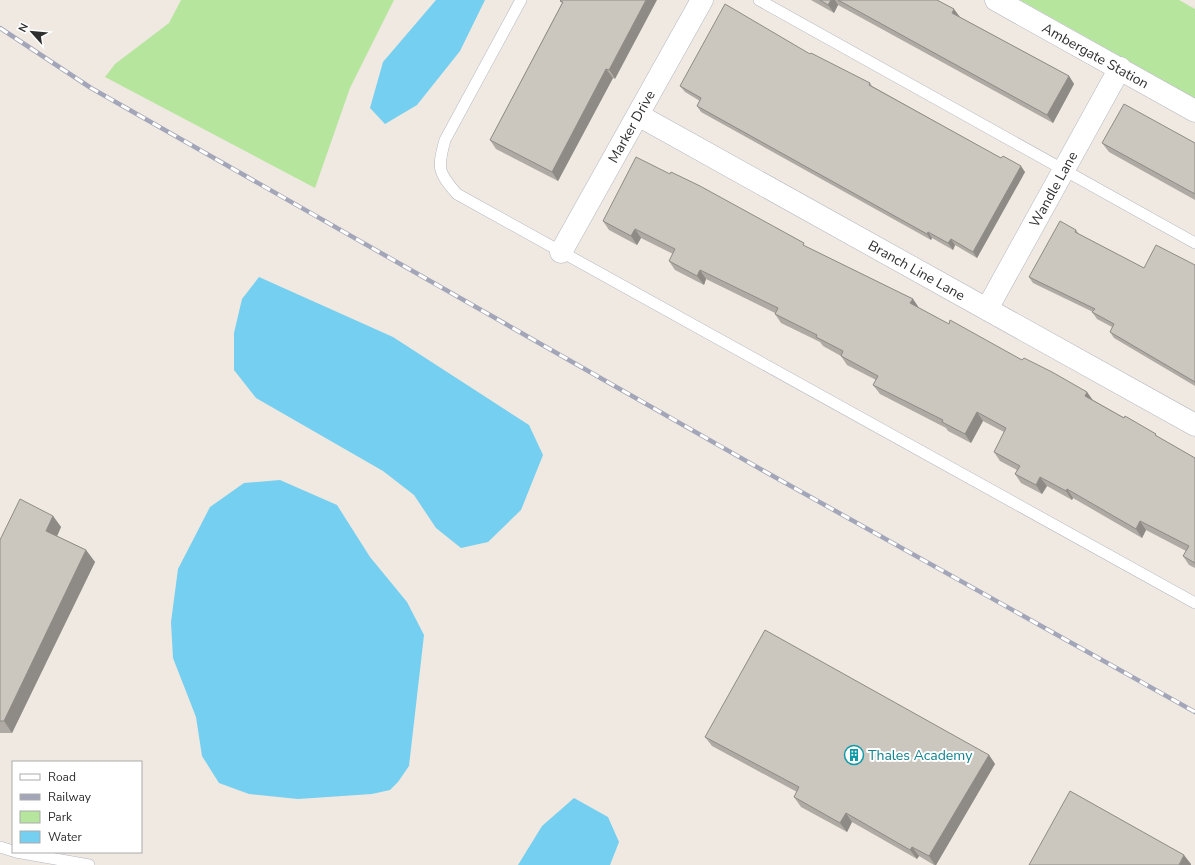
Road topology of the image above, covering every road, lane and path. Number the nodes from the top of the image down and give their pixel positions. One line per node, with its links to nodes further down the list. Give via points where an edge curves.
1 (521, 0): 10 (lane, via 445,140 440,159 441,175 456,194)
2 (702, 0): 7 (street, Marker Drive)
3 (759, 0): 8 (lane)
4 (996, 0): 5 (street, Ambergate Station)
5 (1120, 68): 6 (street, Ambergate Station); 8 (street, Wandle Lane)
6 (1195, 111)
7 (638, 115): 10 (street, Marker Drive); 11 (street, Branch Line Lane)
8 (1064, 170): 9 (lane); 11 (street, Wandle Lane)
9 (1195, 243)
10 (561, 252): 13 (lane)
11 (987, 309): 12 (street, Branch Line Lane)
12 (1195, 425)
13 (1195, 603)
14 (0, 847): 15 (lane)
15 (12, 851)
16 (22, 853): 17 (lane)
17 (89, 865)

